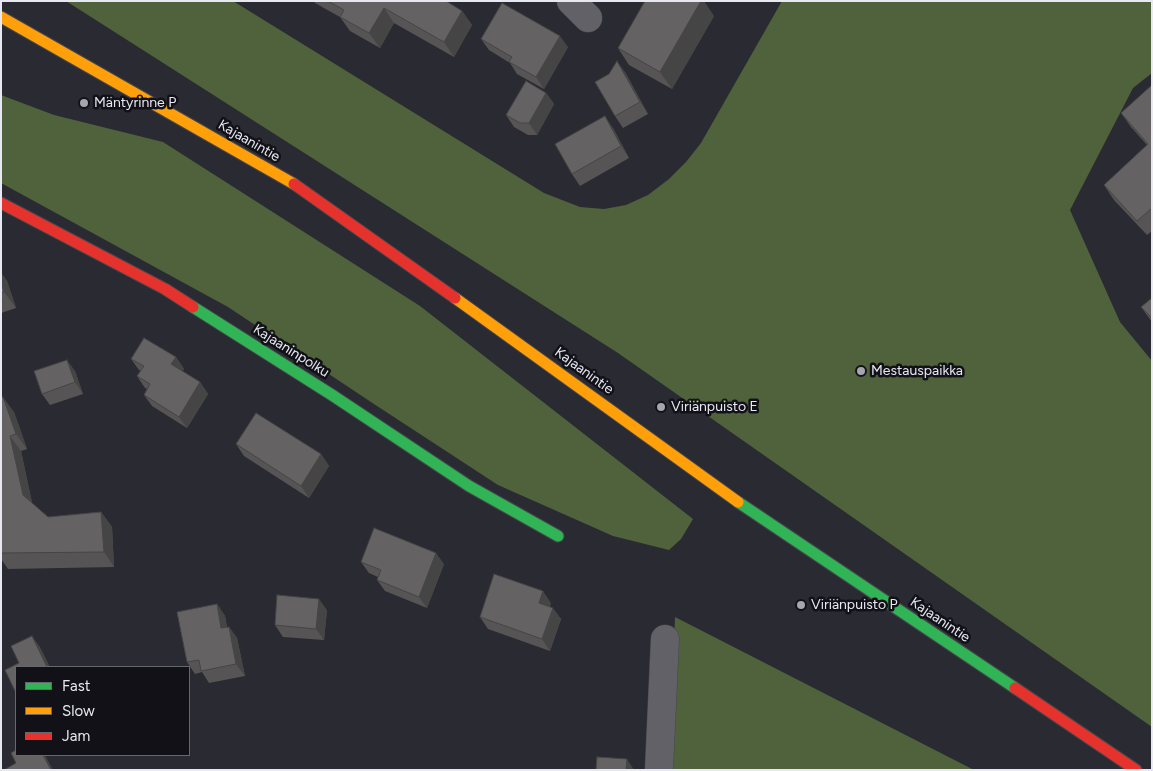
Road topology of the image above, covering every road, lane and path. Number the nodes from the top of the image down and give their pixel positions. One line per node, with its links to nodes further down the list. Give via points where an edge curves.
1 (1, 18): 6 (main road, Kajaanintie, via 299,187 730,496)
2 (1, 203): 3 (main road, Kajaaninpolku, via 165,289 469,486)
3 (558, 536)
4 (665, 639): 5 (street)
5 (659, 770)
6 (1136, 770)

